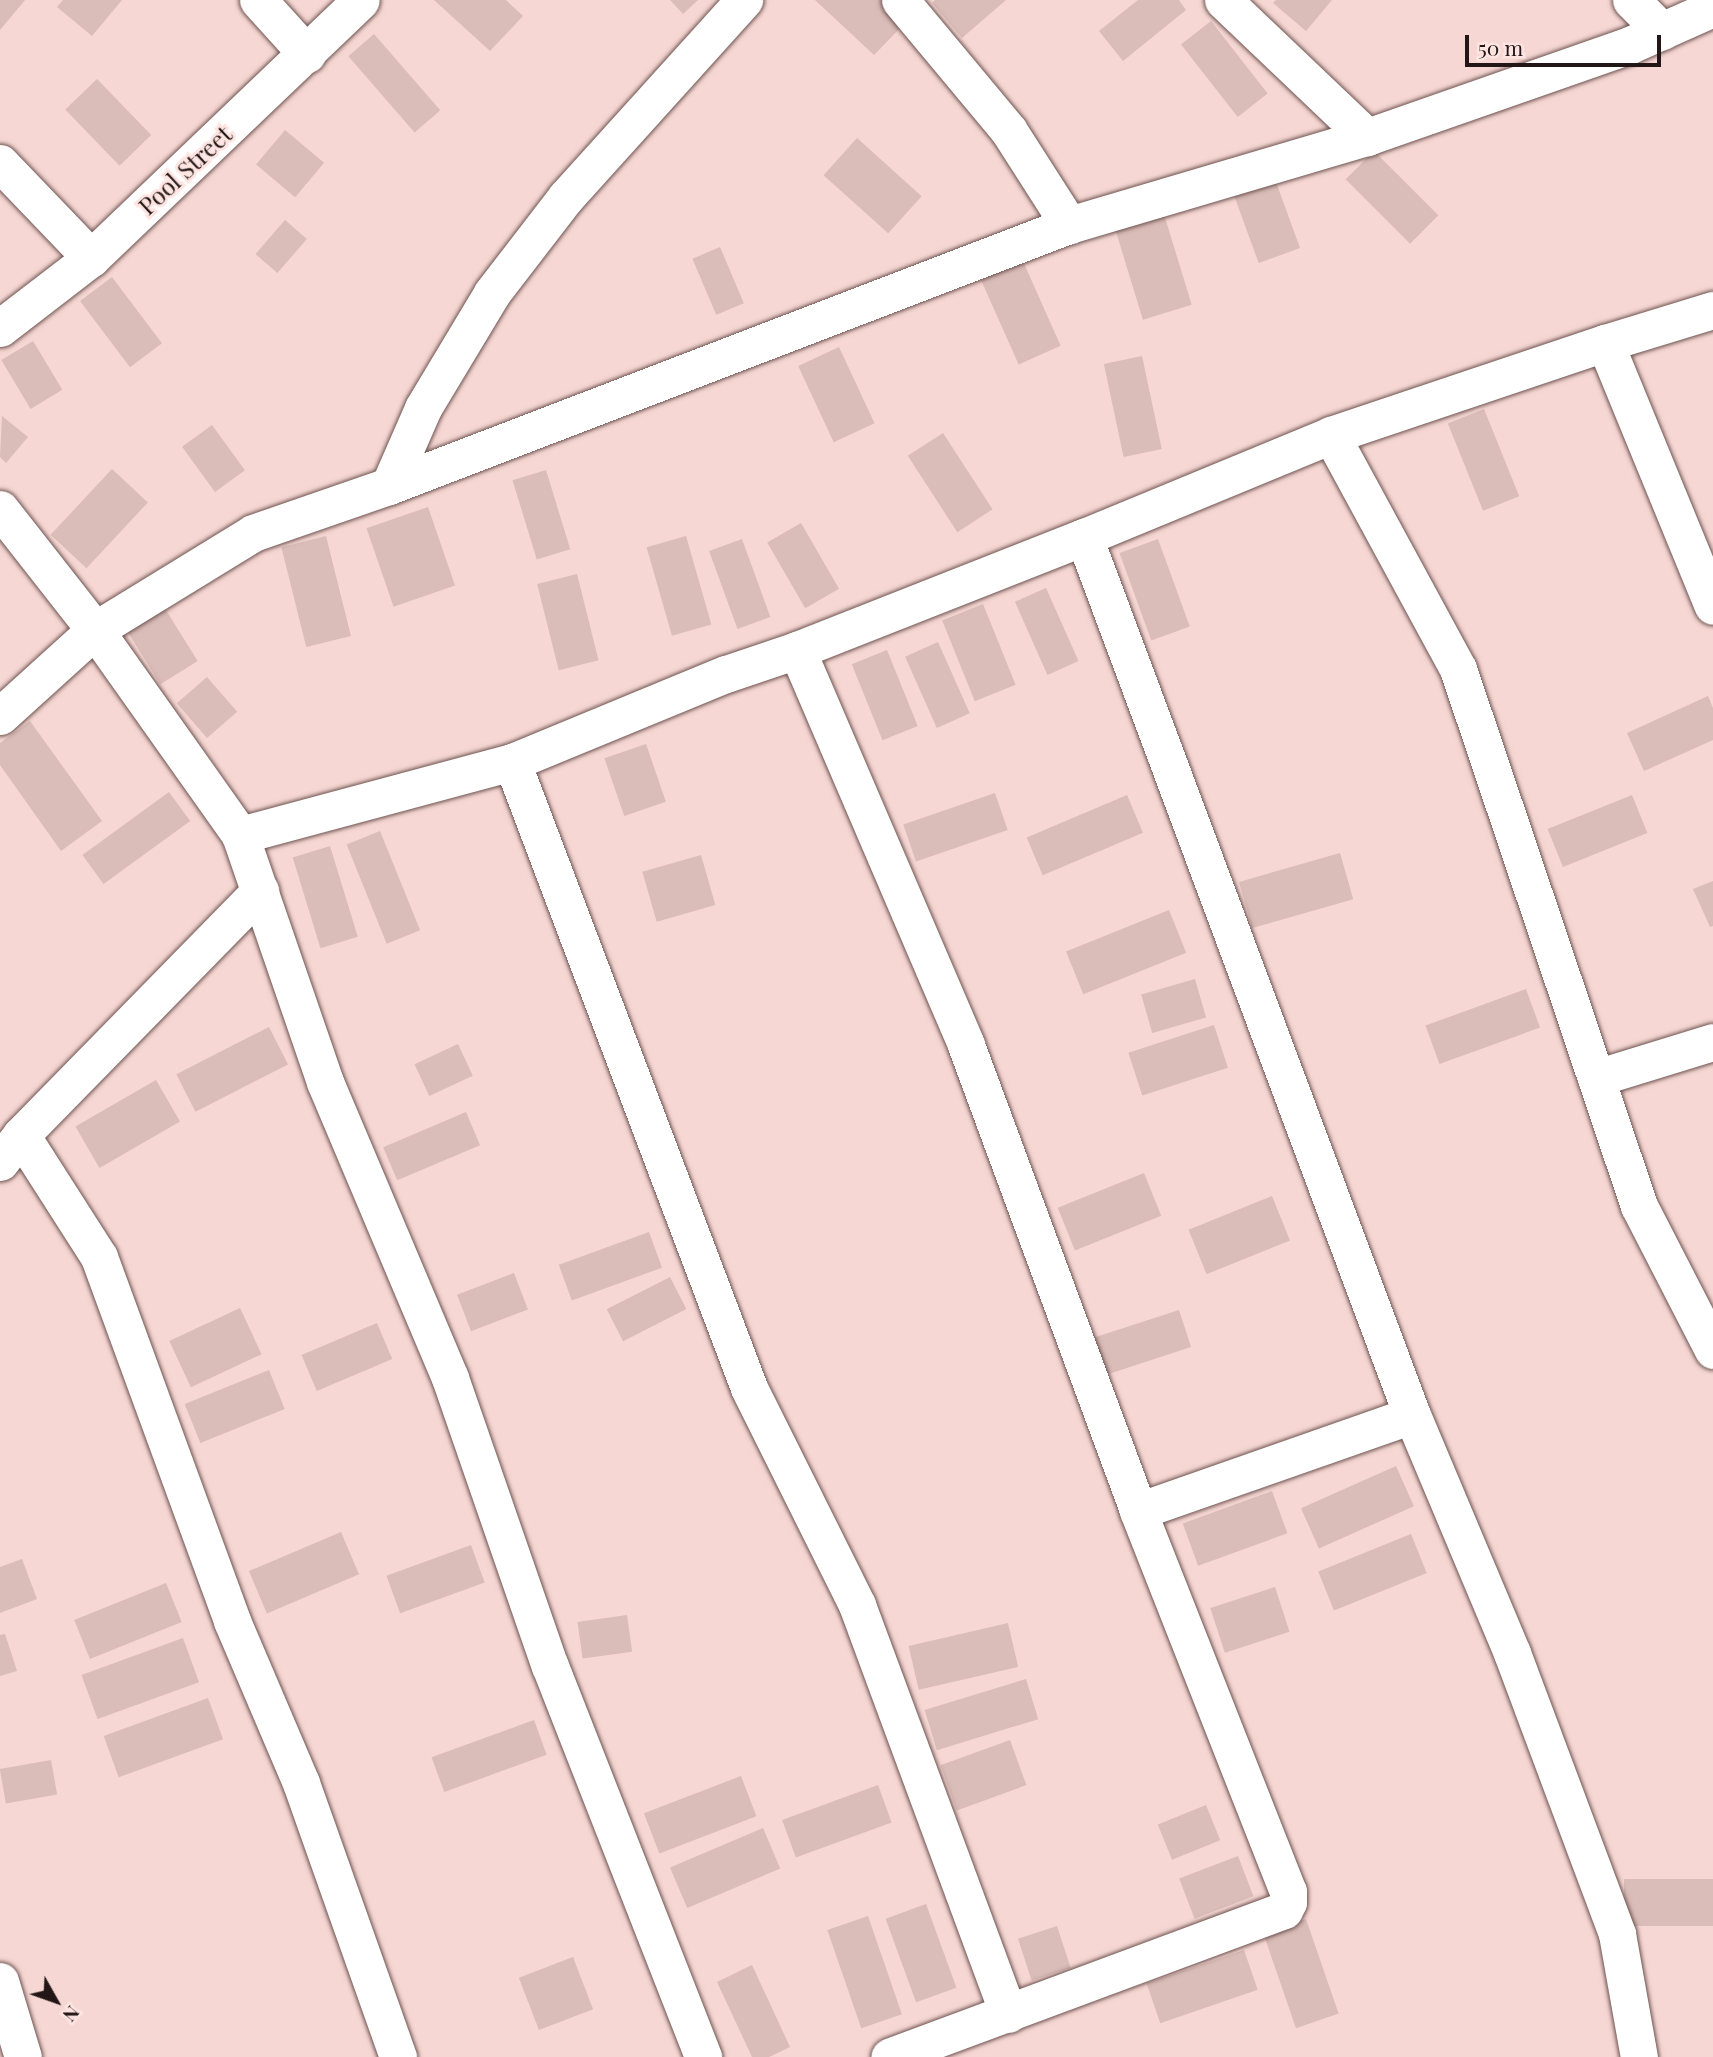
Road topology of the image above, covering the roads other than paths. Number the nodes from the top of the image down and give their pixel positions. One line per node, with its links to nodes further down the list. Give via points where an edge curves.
1 (258, 0): 9 (street)
2 (361, 0): 9 (street, Pool Street)
3 (744, 0): 18 (street, via 566,197 492,293 423,408)
4 (900, 0): 12 (street, via 1009,131)
5 (1223, 0): 10 (street)
6 (1631, 0): 8 (street)
7 (1713, 8): 8 (street)
8 (1662, 31): 10 (street)
9 (307, 54): 13 (street, Pool Street)
10 (1367, 137): 12 (street)
11 (0, 163): 13 (street)
12 (1069, 225): 18 (street)
13 (91, 258): 15 (street, Pool Street)
14 (1713, 310): 16 (street)
15 (0, 328)
16 (1605, 343): 17 (street); 21 (street)
17 (1331, 435): 20 (street); 29 (street, via 1458,669)
18 (389, 486): 22 (street, via 253,533)
19 (0, 509): 22 (street)
20 (1084, 537): 23 (street); 32 (street)
21 (1713, 606)
22 (95, 630): 24 (street); 26 (street)
23 (797, 650): 25 (street, via 726,674); 33 (street, via 966,1045)
24 (0, 716)
25 (512, 762): 26 (street); 35 (street, via 750,1388 857,1605)
26 (240, 835): 27 (street)
27 (260, 891): 30 (street); 38 (street, via 325,1082 450,1378 550,1666)
28 (1713, 1042): 29 (street)
29 (1596, 1078): 31 (street, via 1639,1206)
30 (10, 1149): 37 (street, via 99,1256 232,1621 301,1783)
31 (1713, 1350)
32 (1412, 1415): 33 (street); 40 (street, via 1512,1653 1617,1934)
33 (1138, 1511): 35 (street, via 1288,1891 1288,1902 1284,1910)
34 (0, 1981): 36 (street)
35 (1008, 2014): 39 (street)
36 (23, 2057)
37 (398, 2057)
38 (703, 2057)
39 (889, 2057)
40 (1639, 2057)

